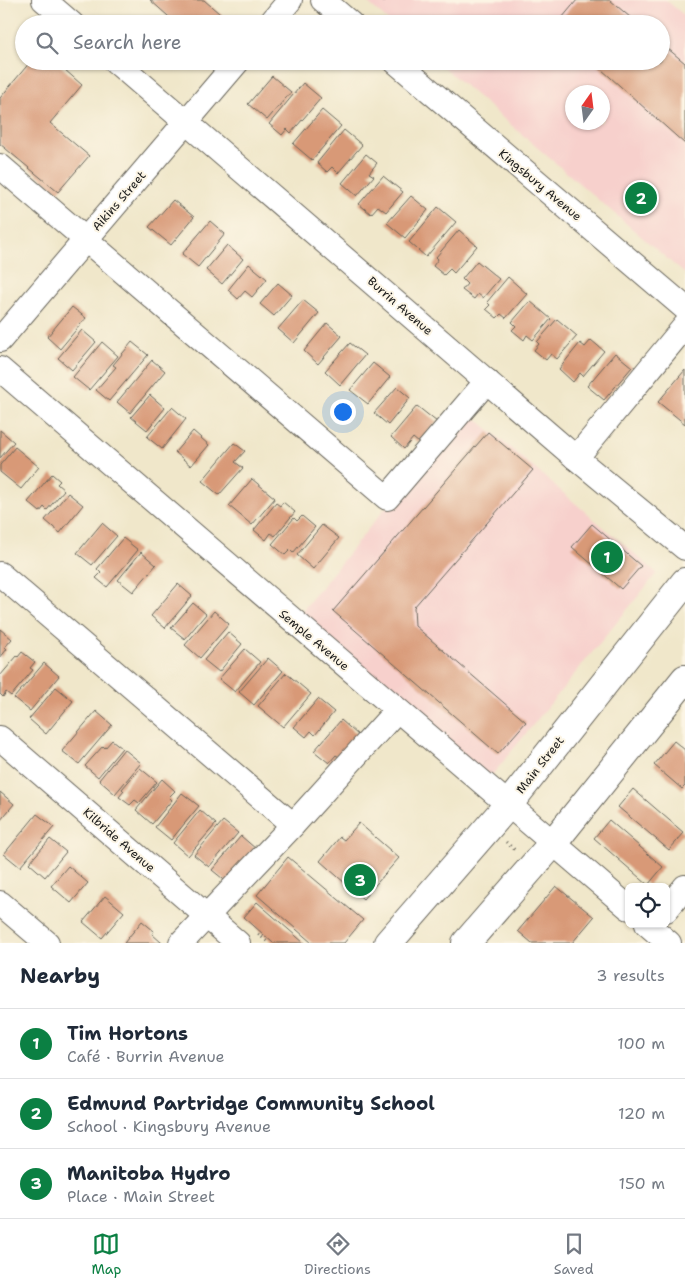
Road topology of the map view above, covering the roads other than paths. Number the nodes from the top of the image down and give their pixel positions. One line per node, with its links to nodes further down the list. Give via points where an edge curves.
1 (44, 0): 4 (street)
2 (290, 0): 5 (street)
3 (323, 0): 6 (street)
4 (62, 15)
5 (278, 15)
6 (340, 15)
7 (126, 70): 10 (street, Burrin Avenue)
8 (230, 70): 10 (street, Aikins Street)
9 (406, 70): 13 (street, Kingsbury Avenue)
10 (187, 122): 12 (street, Aikins Street); 17 (street, Burrin Avenue)
11 (0, 166): 12 (street)
12 (86, 239): 15 (street, Aikins Street); 17 (street, via 388,498)
13 (685, 308)
14 (685, 326): 18 (street)
15 (0, 340)
16 (0, 369): 23 (street, Semple Avenue)
17 (487, 381): 18 (street, Burrin Avenue)
18 (576, 458): 19 (street, Burrin Avenue)
19 (685, 548)
20 (0, 574): 26 (street)
21 (685, 582): 25 (main road, Main Street)
22 (685, 679): 27 (main road)
23 (397, 710): 25 (street, Semple Avenue); 26 (street)
24 (0, 738): 31 (street, Kilbride Avenue)
25 (508, 805): 27 (street, Semple Avenue); 36 (main road, Main Street)
26 (293, 825): 31 (street)
27 (553, 843): 30 (street, Semple Avenue); 37 (main road)
28 (685, 887): 32 (street)
29 (0, 903): 33 (street)
30 (625, 905)
31 (207, 916): 34 (street); 35 (street, Kilbride Avenue)
32 (655, 929)
33 (47, 943)
34 (181, 943)
35 (238, 943)
36 (388, 943)
37 (466, 943)

